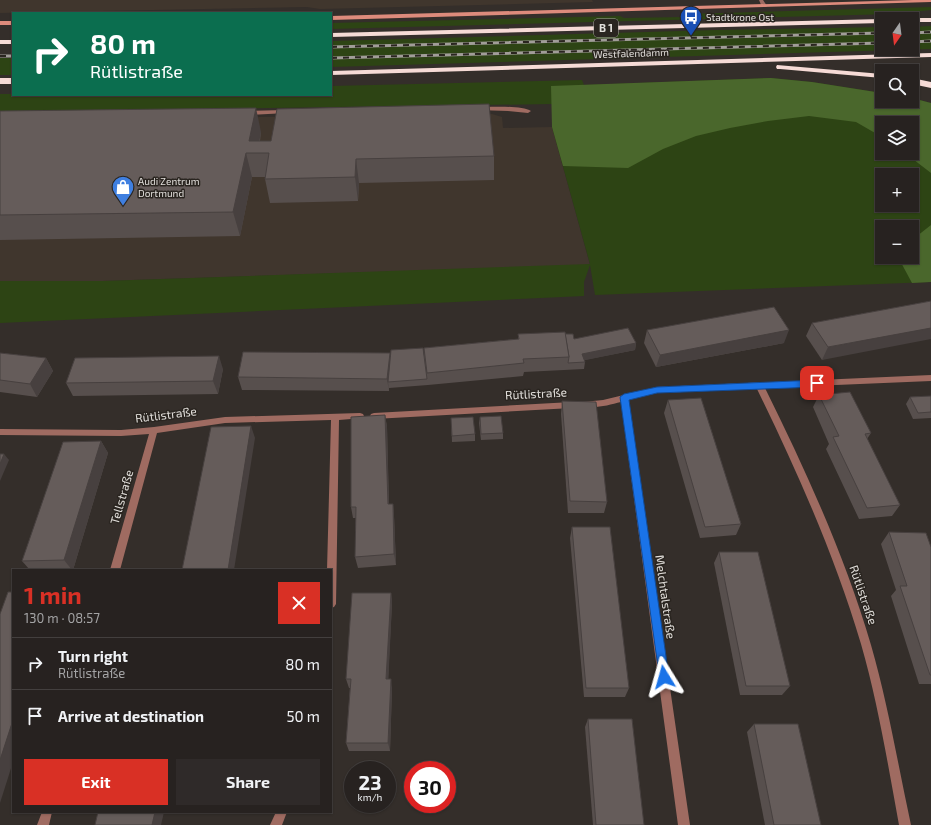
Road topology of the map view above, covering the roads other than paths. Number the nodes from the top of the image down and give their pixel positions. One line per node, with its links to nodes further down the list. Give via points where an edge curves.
1 (761, 0): 3 (street)
2 (931, 1): 3 (street)
3 (764, 6): 4 (street)
4 (332, 18)
5 (919, 20): 6 (highway)
6 (931, 20)
7 (875, 21): 10 (highway, B 1)
8 (12, 23): 9 (street)
9 (0, 24)
10 (332, 35)
11 (0, 42): 12 (highway)
12 (12, 42)
13 (931, 56): 14 (highway, Westfalendamm)
14 (739, 61): 15 (highway, Westfalendamm); 16 (highway)
15 (332, 73)
16 (875, 75)
17 (0, 81): 18 (highway)
18 (12, 81)
19 (919, 82): 20 (highway)
20 (931, 85)
21 (468, 109): 22 (street)
22 (528, 111)
23 (294, 112): 24 (street)
24 (239, 113)
25 (931, 378): 26 (street, Rütlistraße)
26 (760, 386): 27 (street, Rütlistraße, via 657,390); 38 (street, Rütlistraße, via 795,457 828,537 866,645)
27 (624, 397): 28 (street, Rütlistraße, via 603,403); 37 (street, Melchtalstraße)
28 (335, 418): 29 (street, Rütlistraße, via 225,420); 32 (street)
29 (154, 430): 30 (street, Rütlistraße, via 121,433); 31 (street, Tellstraße)
30 (0, 432)
31 (115, 569)
32 (332, 569)
33 (47, 813): 35 (street)
34 (282, 813): 36 (street)
35 (43, 825)
36 (276, 825)
37 (684, 825)
38 (906, 825)

